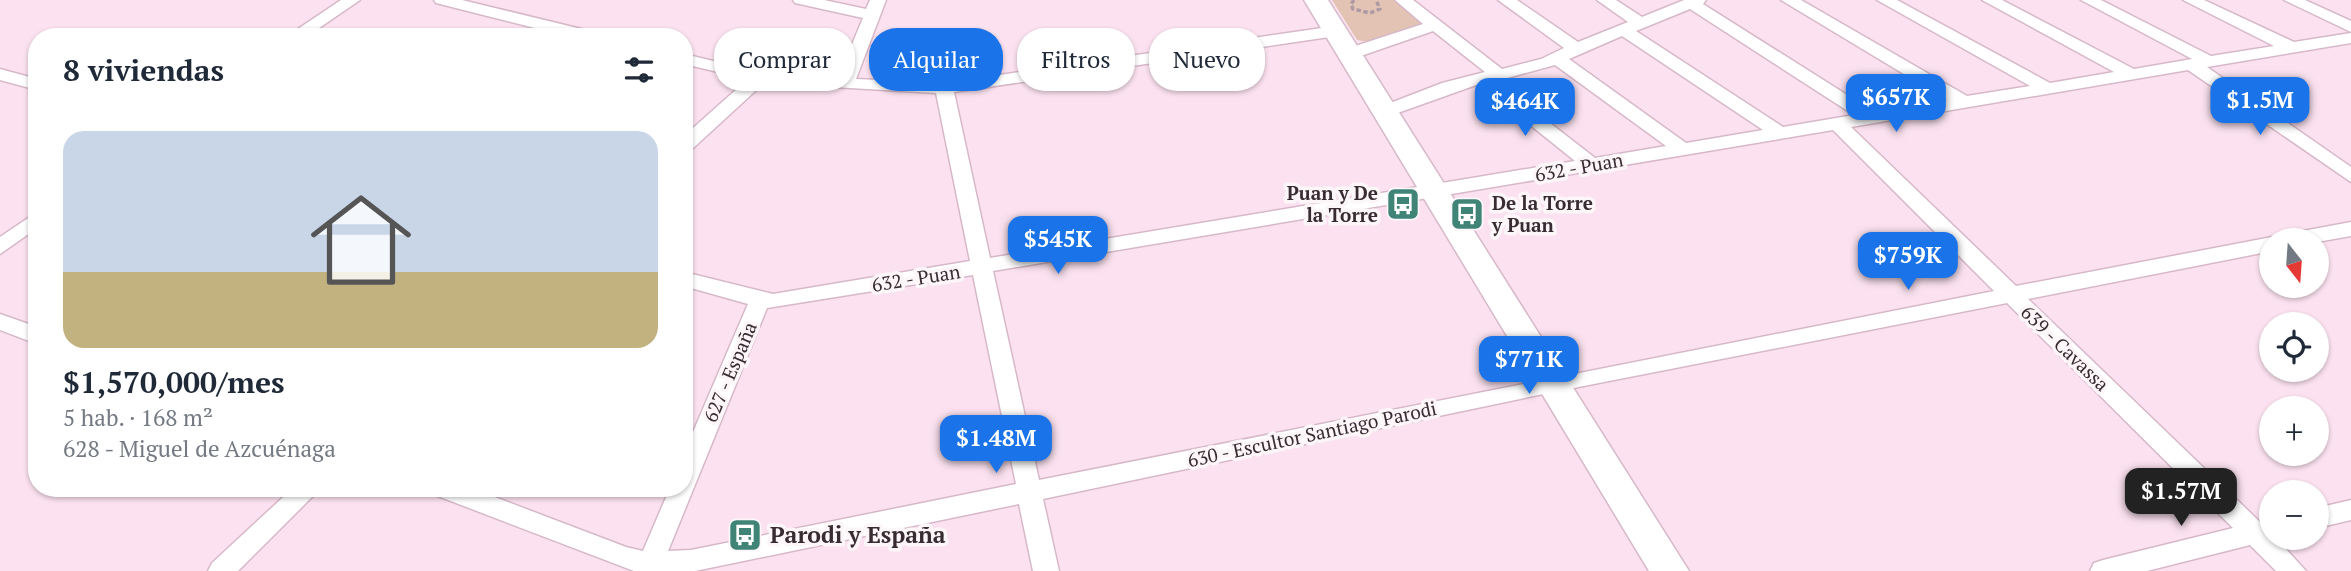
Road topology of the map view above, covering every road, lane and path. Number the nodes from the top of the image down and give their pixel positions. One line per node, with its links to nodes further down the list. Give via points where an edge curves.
1 (352, 0): 21 (street)
2 (443, 0): 22 (street)
3 (801, 0): 17 (street)
4 (1316, 0): 24 (street)
5 (1354, 0): 6 (path, via 1353,9 1370,13 1380,9)
6 (1376, 0)
7 (1403, 0): 19 (street)
8 (1506, 0): 27 (street)
9 (1605, 0): 18 (street)
10 (1790, 0): 42 (street)
11 (1885, 0): 39 (street)
12 (1990, 0): 35 (street)
13 (2089, 0): 32 (street)
14 (2192, 0): 26 (street)
15 (2291, 0): 20 (street)
16 (1694, 1): 18 (street); 44 (street)
17 (875, 7): 29 (street)
18 (1640, 23): 23 (street)
19 (1435, 25): 28 (street); 36 (street)
20 (2351, 27)
21 (308, 28)
22 (556, 28)
23 (1622, 29): 27 (street); 46 (street)
24 (1336, 31): 28 (street); 37 (street)
25 (2351, 38): 26 (street, 632 - Puan)
26 (2292, 48): 32 (street, 632 - Puan)
27 (1576, 49): 30 (street)
28 (1349, 54): 43 (street)
29 (855, 58)
30 (1558, 59): 36 (street); 48 (street)
31 (693, 61): 33 (street)
32 (2201, 63): 35 (street, 632 - Puan); 50 (street)
33 (714, 66)
34 (0, 74): 38 (street)
35 (2132, 75): 39 (street, 632 - Puan)
36 (1491, 78): 43 (street, via 1454,85); 49 (street)
37 (1003, 79)
38 (28, 82)
39 (2049, 89): 42 (street, 632 - Puan)
40 (745, 91): 47 (street)
41 (945, 91): 57 (street)
42 (1966, 103): 44 (street, 632 - Puan)
43 (1386, 111): 51 (street)
44 (1871, 118): 45 (street, 632 - Puan)
45 (1837, 124): 46 (street, 632 - Puan); 59 (street, 639 - Cavassa)
46 (1781, 134): 48 (street, 632 - Puan)
47 (693, 138)
48 (1682, 149): 49 (street, 632 - Puan)
49 (1592, 165): 51 (street, 632 - Puan)
50 (2351, 176)
51 (1436, 192): 57 (street, 632 - Puan); 63 (street)
52 (28, 225): 56 (street)
53 (2351, 229): 54 (street)
54 (2329, 233)
55 (2259, 246): 59 (street, 630 - Escultor Santiago Parodi)
56 (0, 247)
57 (983, 267): 60 (street, 632 - Puan); 65 (street)
58 (693, 281): 60 (street, 632 - Puan)
59 (2010, 293): 63 (street, 630 - Escultor Santiago Parodi); 71 (street, 639 - Cavassa)
60 (760, 300): 64 (street, 627 - España)
61 (0, 322): 62 (street)
62 (28, 333)
63 (1553, 384): 65 (street, 630 - Escultor Santiago Parodi); 77 (street)
64 (693, 460)
65 (1030, 491): 74 (street, 630 - Escultor Santiago Parodi); 76 (street)
66 (299, 497): 75 (street)
67 (467, 497): 74 (street, 630 - Escultor Santiago Parodi)
68 (678, 497): 74 (street)
69 (2351, 510): 70 (street)
70 (2329, 515)
71 (2259, 527)
72 (2259, 533): 78 (street)
73 (2277, 550): 79 (street, 639 - Cavassa)
74 (649, 567)
75 (221, 571)
76 (1046, 571)
77 (1670, 571)
78 (2103, 571)
79 (2293, 571)

